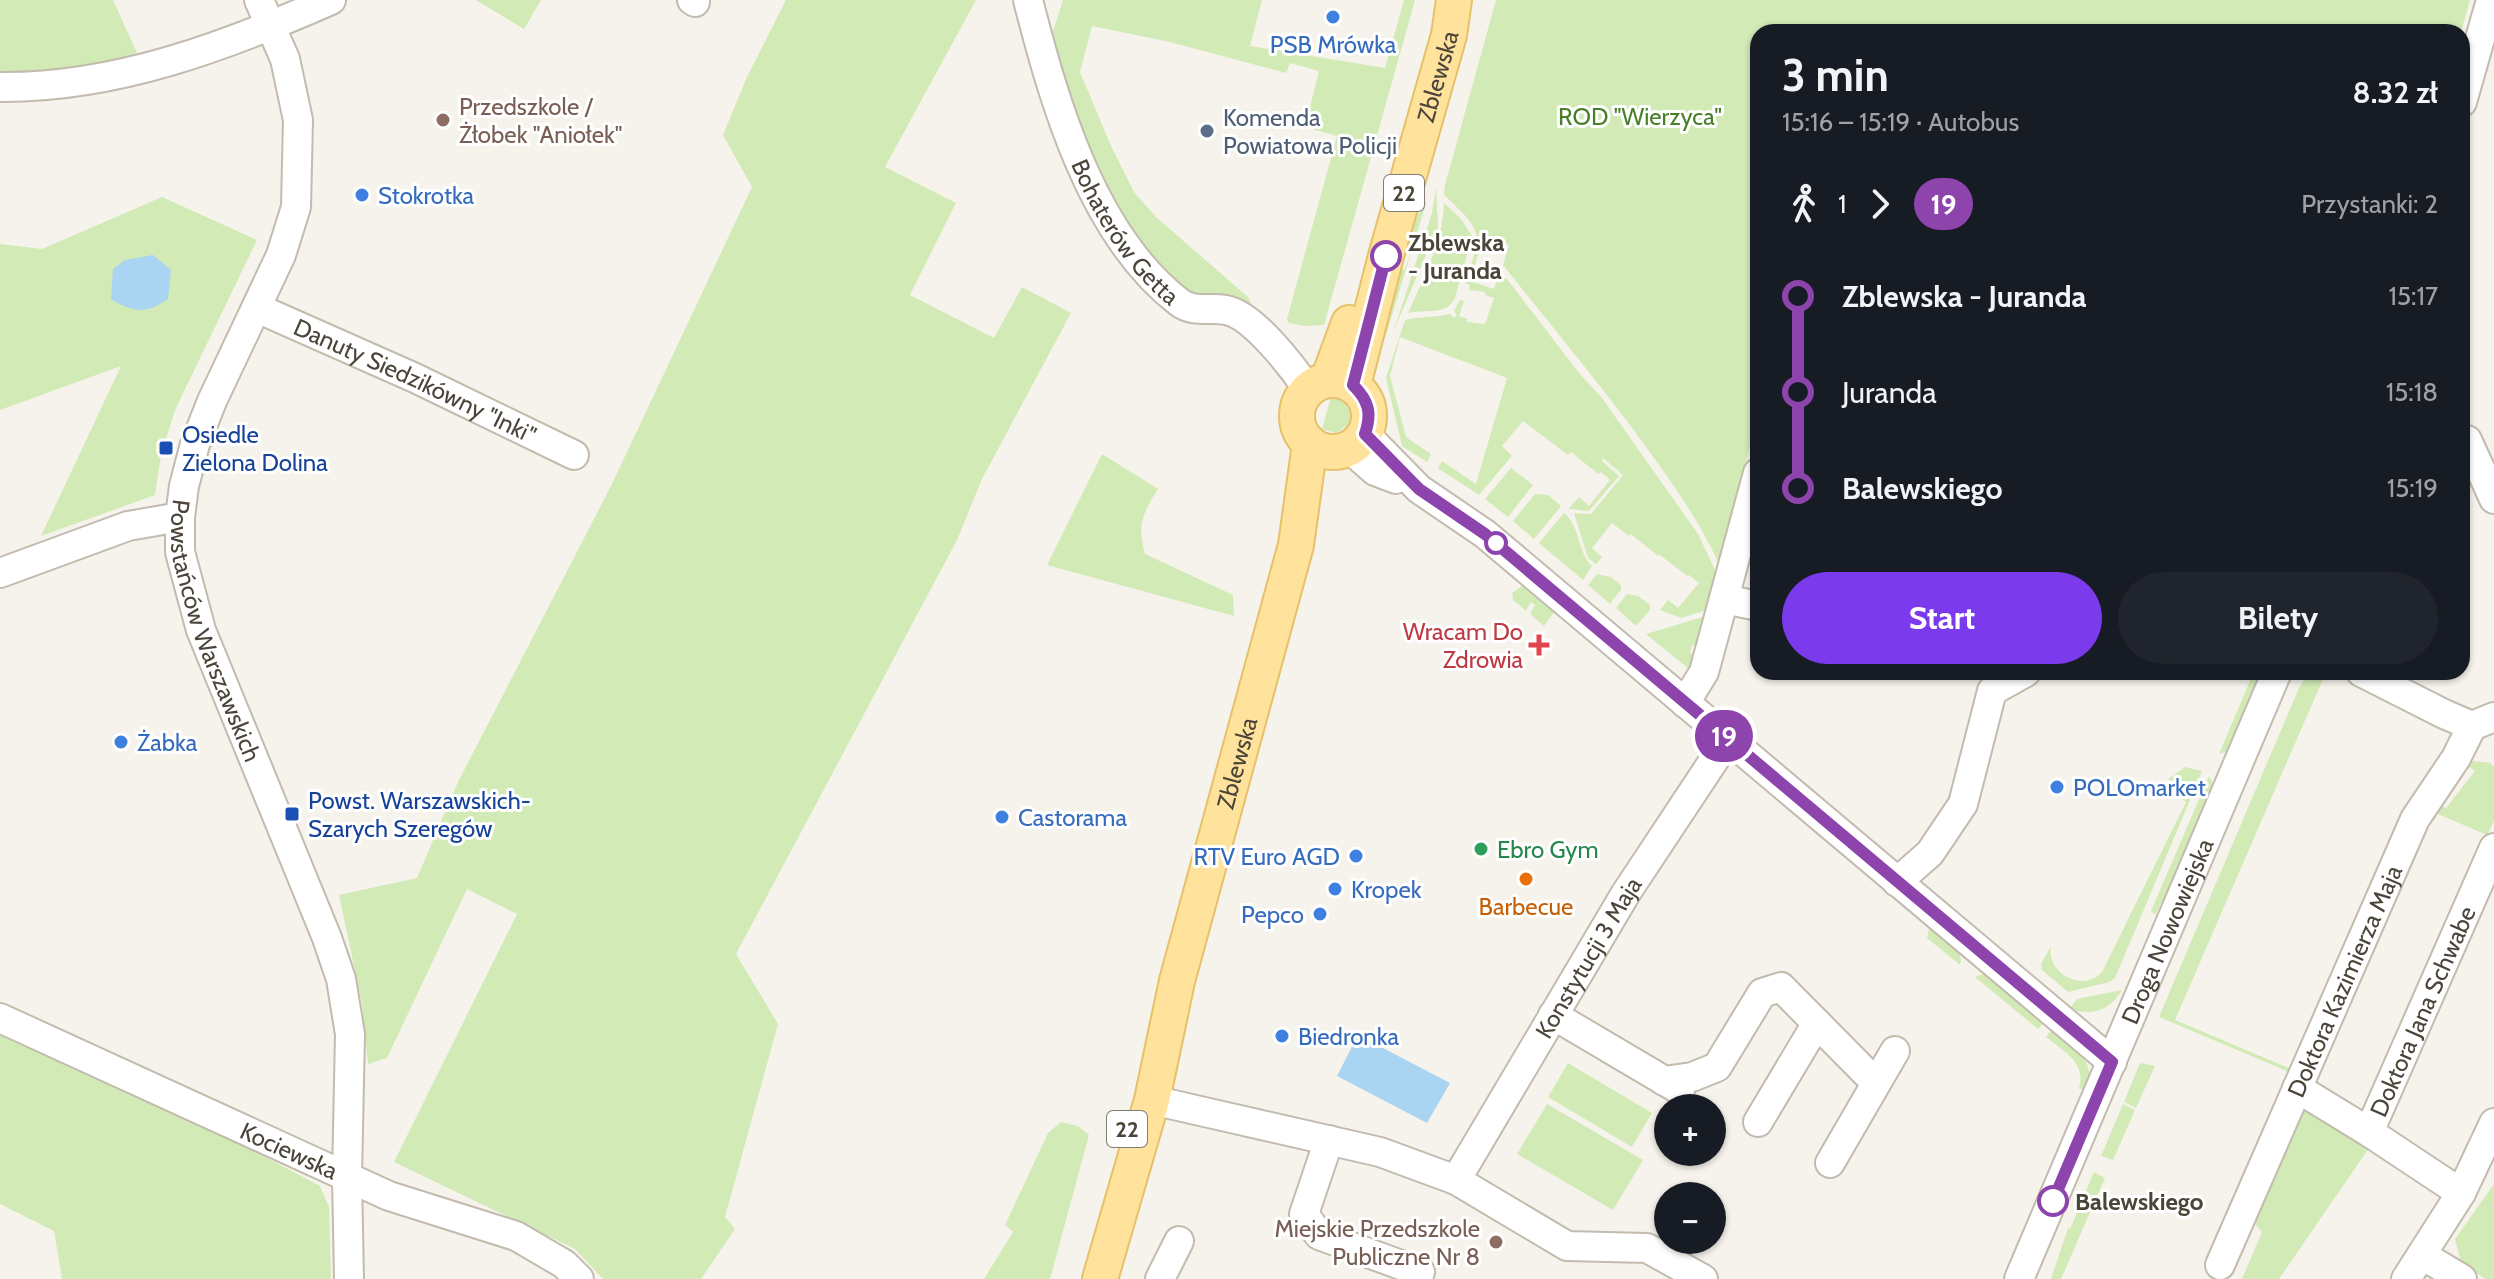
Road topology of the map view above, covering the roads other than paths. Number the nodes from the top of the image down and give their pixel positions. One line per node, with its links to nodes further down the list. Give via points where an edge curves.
1 (259, 0): 7 (street, Powstańców Warszawskich)
2 (331, 0): 7 (street)
3 (1028, 0): 11 (street, Bohaterów Getta, via 1058,102 1103,208 1153,278 1181,304 1227,310 1254,325)
4 (1443, 0): 11 (main road, Zblewska / 22)
5 (1454, 0): 11 (main road, Zblewska / 22, via 1449,35 1386,256)
6 (2491, 0): 8 (street)
7 (271, 26): 9 (street, via 92,81); 10 (street, Powstańców Warszawskich, via 291,80 299,162 296,207)
8 (2470, 74)
9 (0, 87)
10 (257, 308): 14 (street, Danuty Siedzikówny "Inki"); 17 (street, Powstańców Warszawskich, via 195,444)
11 (1330, 385): 12 (main road, 22, via 1363,395 1369,407 1369,421); 12 (main road, 22, via 1301,399 1298,423 1302,435)
12 (1339, 444): 24 (street, via 1485,534); 29 (main road, Zblewska / 22, via 1296,545)
13 (2470, 447): 15 (street)
14 (574, 455)
15 (2494, 499)
16 (1750, 503): 19 (street)
17 (180, 517): 18 (street, via 128,526); 43 (street, Powstańców Warszawskich, via 180,552 201,630 341,979 350,1034)
18 (0, 573)
19 (1724, 599): 20 (street); 24 (street, via 1700,681)
20 (1750, 604)
21 (2274, 680): 34 (street, Droga Nowowiejska)
22 (2377, 680): 25 (street, via 2444,714)
23 (1989, 681): 28 (street, via 1963,804 1930,853)
24 (1685, 703): 26 (street)
25 (2483, 722): 36 (street, Doktora Kazimierza Maja, via 2415,819)
26 (1728, 739): 28 (street); 30 (street, Konstytucji 3 Maja)
27 (2494, 848): 40 (street, Doktora Jana Schwabe)
28 (1897, 882): 34 (street)
29 (1177, 981): 37 (main road, Zblewska / 22); 52 (main road, Zblewska / 22, via 1142,1076)
30 (1553, 1015): 32 (street, via 1674,1087 1717,1067 1762,993 1781,987); 44 (street, Konstytucji 3 Maja)
31 (0, 1018): 43 (street, Kociewska)
32 (1817, 1023): 35 (street); 38 (street)
33 (1895, 1051): 35 (street)
34 (2112, 1062): 56 (street, Droga Nowowiejska)
35 (1876, 1083): 42 (street)
36 (2297, 1088): 40 (street); 48 (street, Doktora Kazimierza Maja)
37 (1152, 1100): 41 (street); 53 (main road, Zblewska / 22)
38 (1758, 1122)
39 (2494, 1123): 45 (street)
40 (2369, 1132): 45 (street)
41 (1329, 1140): 44 (street); 49 (street, via 1304,1214 1319,1235)
42 (1830, 1163)
43 (347, 1177): 50 (street, Powstańców Warszawskich); 51 (street, Kociewska, via 389,1196 516,1236)
44 (1456, 1180): 55 (street, via 1567,1246 1647,1248)
45 (2461, 1193): 47 (street)
46 (1179, 1241): 54 (street)
47 (2422, 1255): 57 (street); 58 (street)
48 (2220, 1265)
49 (1420, 1272)
50 (349, 1279)
51 (579, 1279)
52 (1084, 1279)
53 (1100, 1279)
54 (1160, 1279)
55 (1703, 1279)
56 (2019, 1279)
57 (2406, 1279)
58 (2462, 1279)

